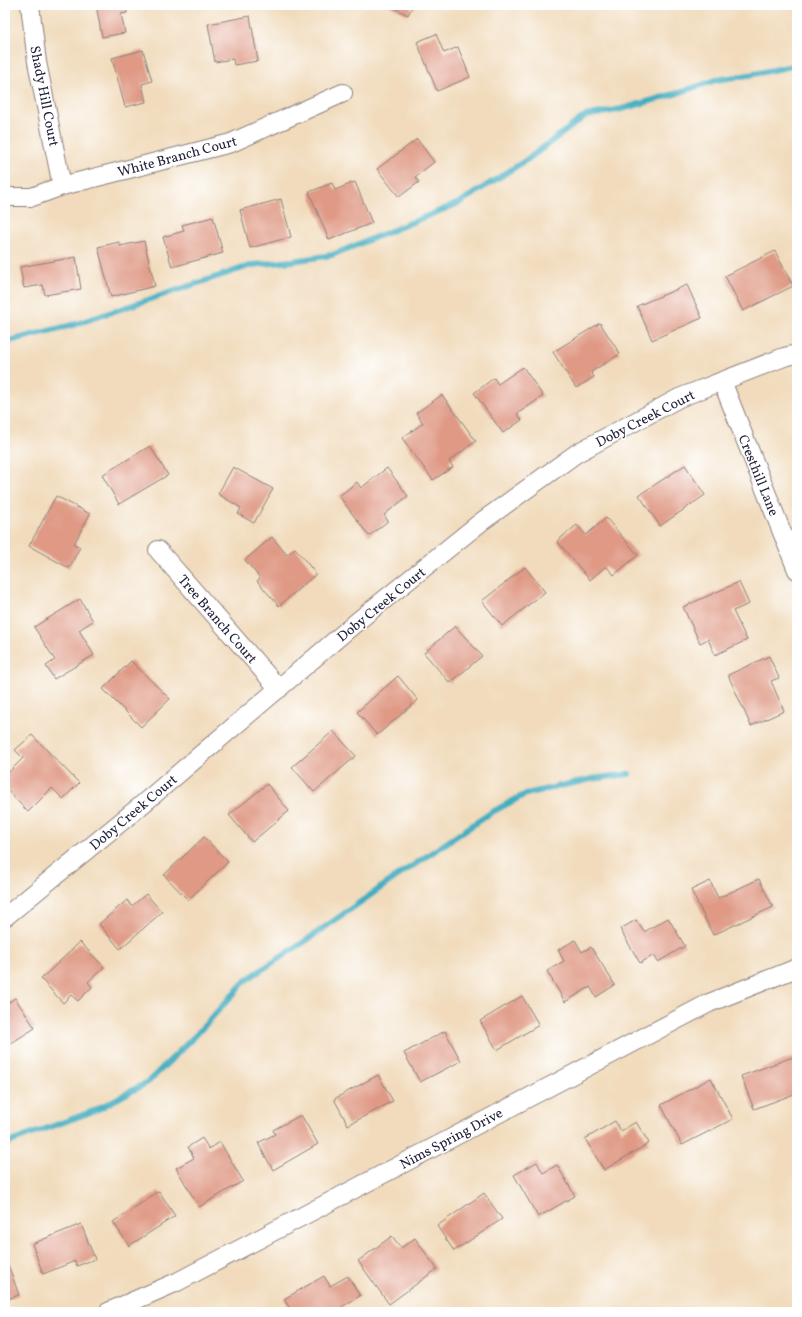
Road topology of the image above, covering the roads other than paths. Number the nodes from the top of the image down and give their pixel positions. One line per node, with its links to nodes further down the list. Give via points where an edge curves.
1 (30, 5): 3 (street, Shady Hill Court, via 37,62)
2 (343, 93): 3 (street, White Branch Court, via 231,144)
3 (62, 186): 4 (street, White Branch Court, via 32,197)
4 (5, 197)
5 (797, 354): 6 (street, Doby Creek Court)
6 (722, 381): 8 (street, Cresthill Lane); 9 (street, Doby Creek Court, via 679,398 577,453 481,522 359,620)
7 (158, 550): 9 (street, Tree Branch Court)
8 (797, 570)
9 (279, 689): 10 (street, Doby Creek Court)
10 (5, 917)
11 (797, 968): 12 (street, Nims Spring Drive, via 709,1003 177,1282)
12 (108, 1312)

